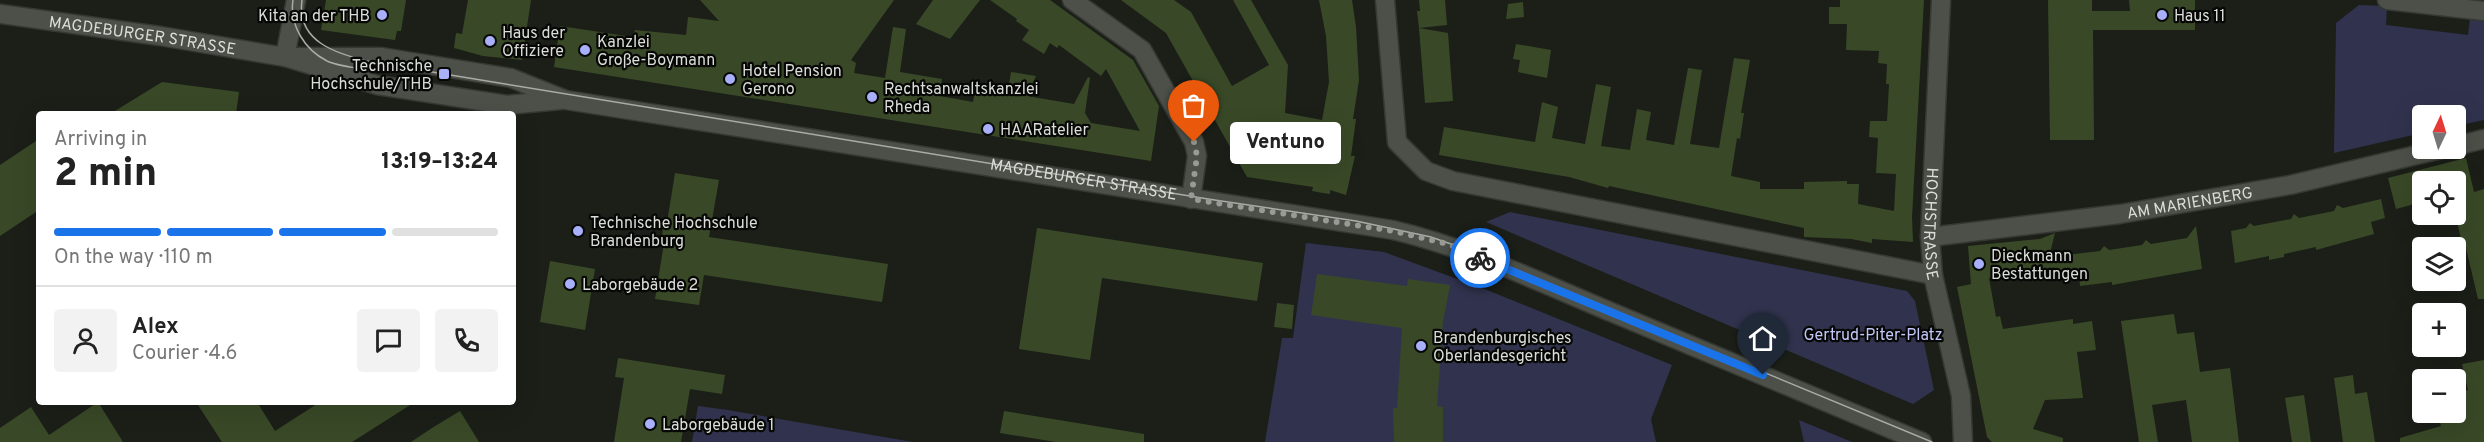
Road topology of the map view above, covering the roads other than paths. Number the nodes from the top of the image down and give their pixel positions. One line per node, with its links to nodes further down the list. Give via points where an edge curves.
1 (296, 0): 8 (street)
2 (1072, 0): 13 (street, via 1142,50 1194,142 1197,156)
3 (1385, 0): 15 (street, via 1397,142 1426,171 1453,181)
4 (1941, 0): 14 (street, HOCHSTRASSE)
5 (2387, 0): 6 (street)
6 (2484, 11)
7 (0, 14): 8 (street, MAGDEBURGER STRASSE)
8 (285, 57): 9 (street, MAGDEBURGER STRASSE, via 381,57 511,78); 9 (street, MAGDEBURGER STRASSE, via 377,86 507,105)
9 (566, 100): 13 (street, MAGDEBURGER STRASSE)
10 (2484, 139): 11 (street)
11 (2466, 144)
12 (2412, 156): 14 (street, AM MARIENBERG, via 2290,185 2120,214)
13 (1191, 199): 16 (street, MAGDEBURGER STRASSE, via 1393,231 1448,244)
14 (1930, 237): 15 (street, HOCHSTRASSE)
15 (1933, 274): 17 (street, HOCHSTRASSE, via 1961,396)
16 (1922, 442)
17 (1963, 442)

